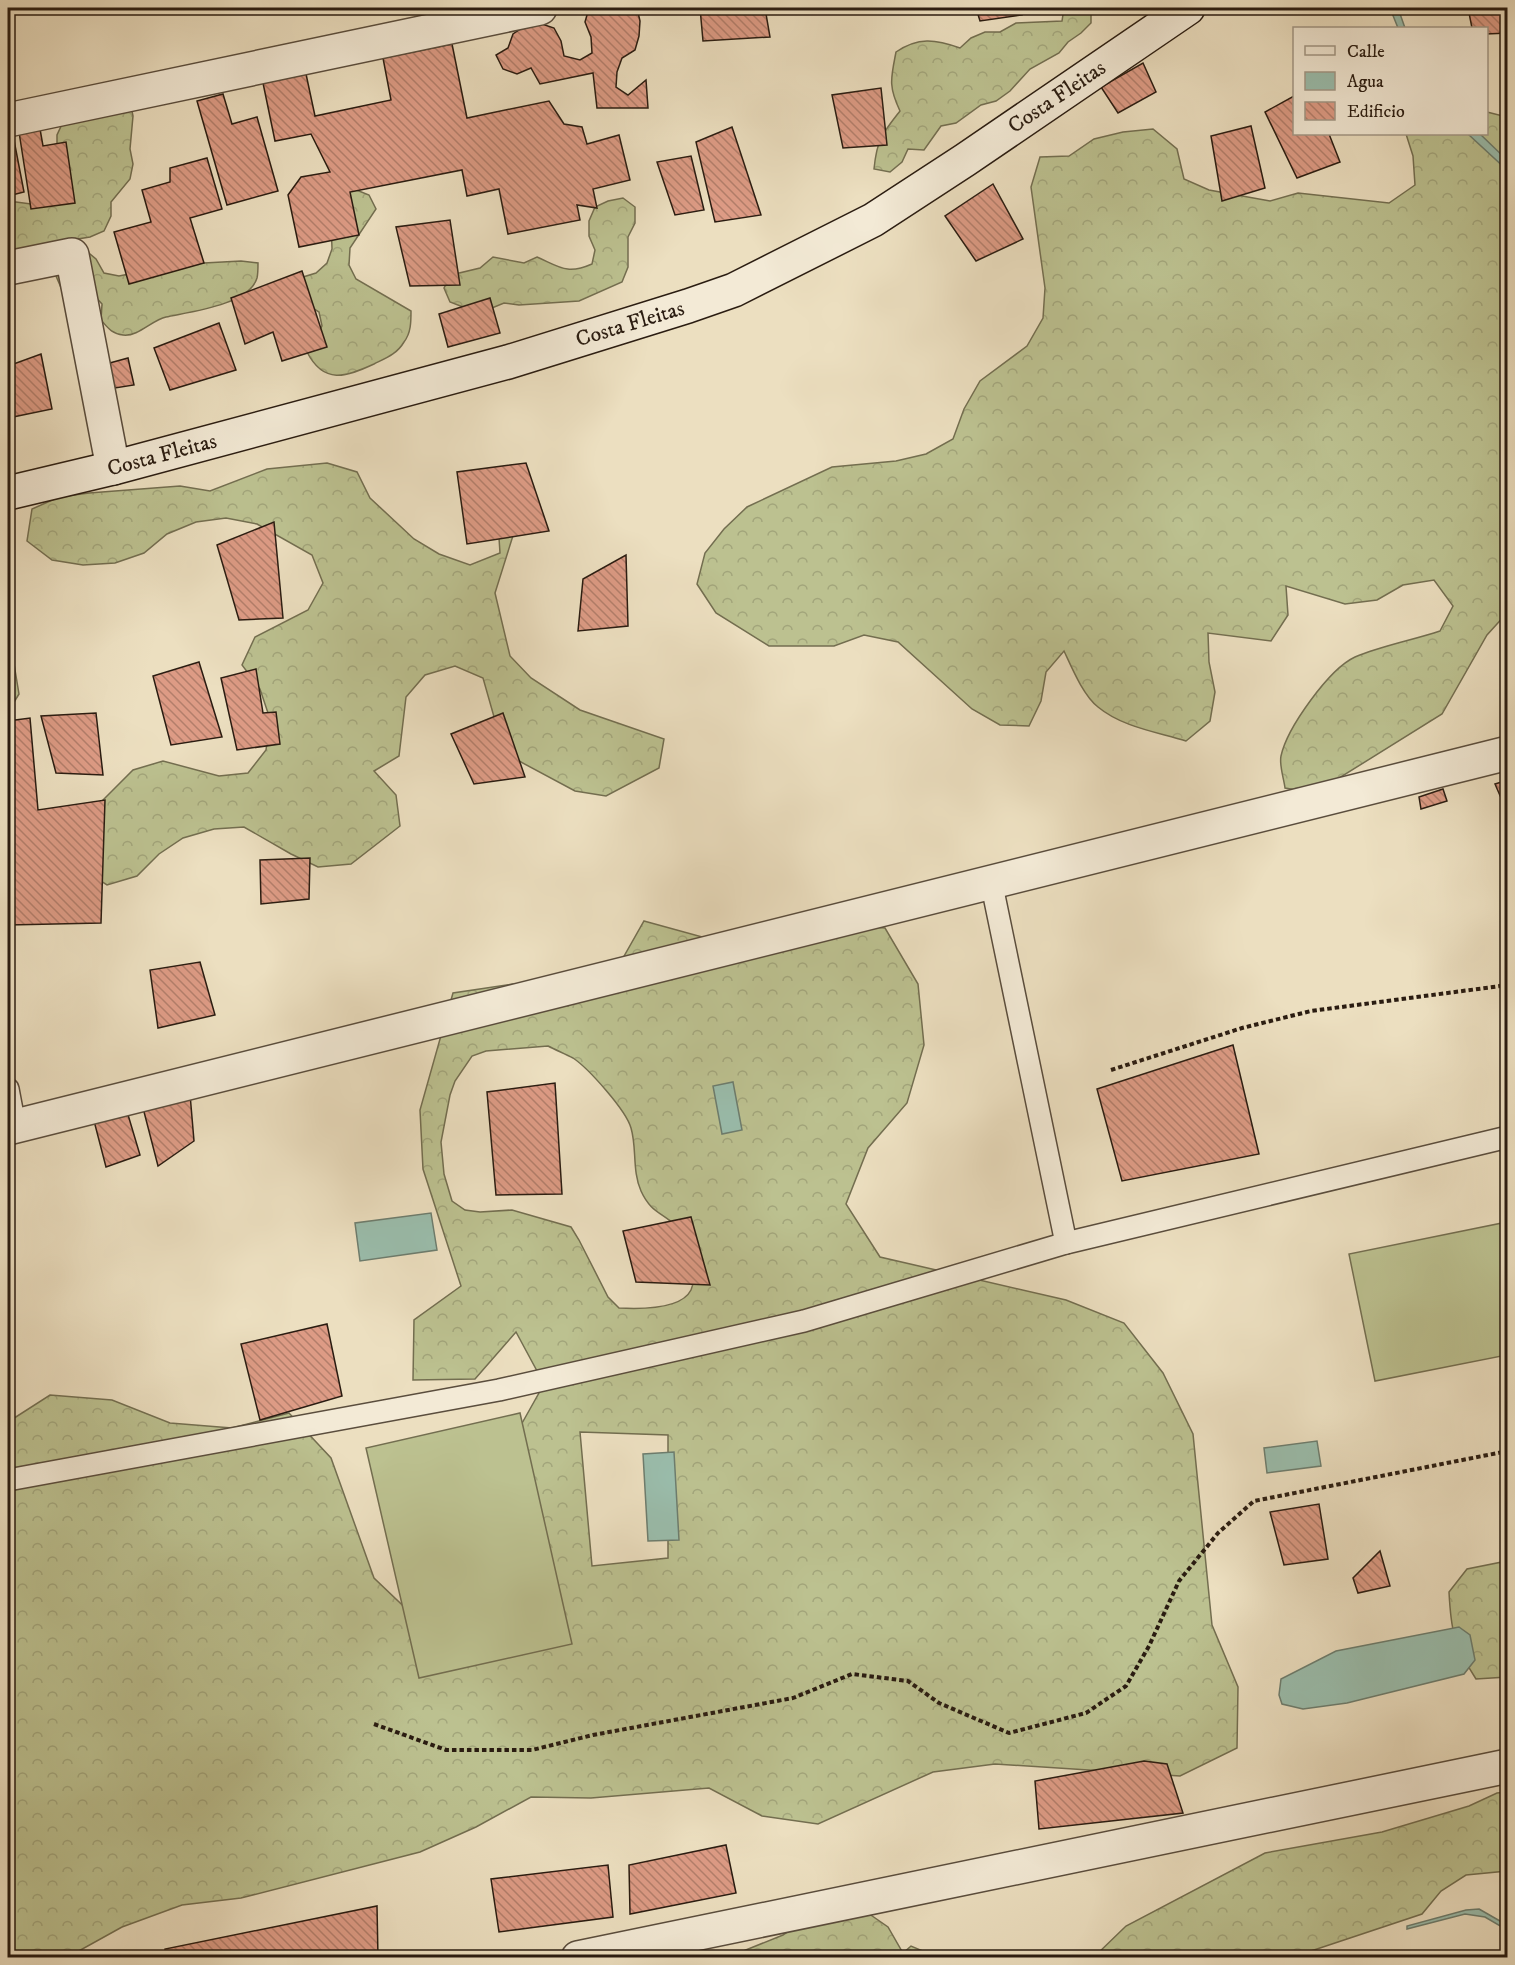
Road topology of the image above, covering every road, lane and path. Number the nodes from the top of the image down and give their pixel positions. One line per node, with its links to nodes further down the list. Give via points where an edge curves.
1 (540, 8): 3 (street)
2 (1188, 8): 5 (street, Costa Fleitas, via 873,220 734,290 508,362)
3 (8, 120)
4 (8, 268): 5 (street, via 72,255)
5 (113, 468): 6 (street, Costa Fleitas)
6 (8, 493)
7 (1508, 753): 8 (street)
8 (991, 881): 12 (street); 14 (lane)
9 (1508, 985): 10 (path, via 1311,1011 1242,1028)
10 (1111, 1070)
11 (8, 1089): 12 (lane)
12 (11, 1127)
13 (1508, 1137): 14 (lane)
14 (1066, 1243): 16 (lane, via 804,1321 499,1390)
15 (1508, 1451): 17 (path, via 1254,1501 1218,1533 1179,1581 1126,1686 1086,1713 1009,1733 939,1703 908,1681 852,1674 793,1698 532,1750 446,1750)
16 (8, 1480)
17 (375, 1724)
18 (1508, 1766): 19 (street)
19 (578, 1958)

